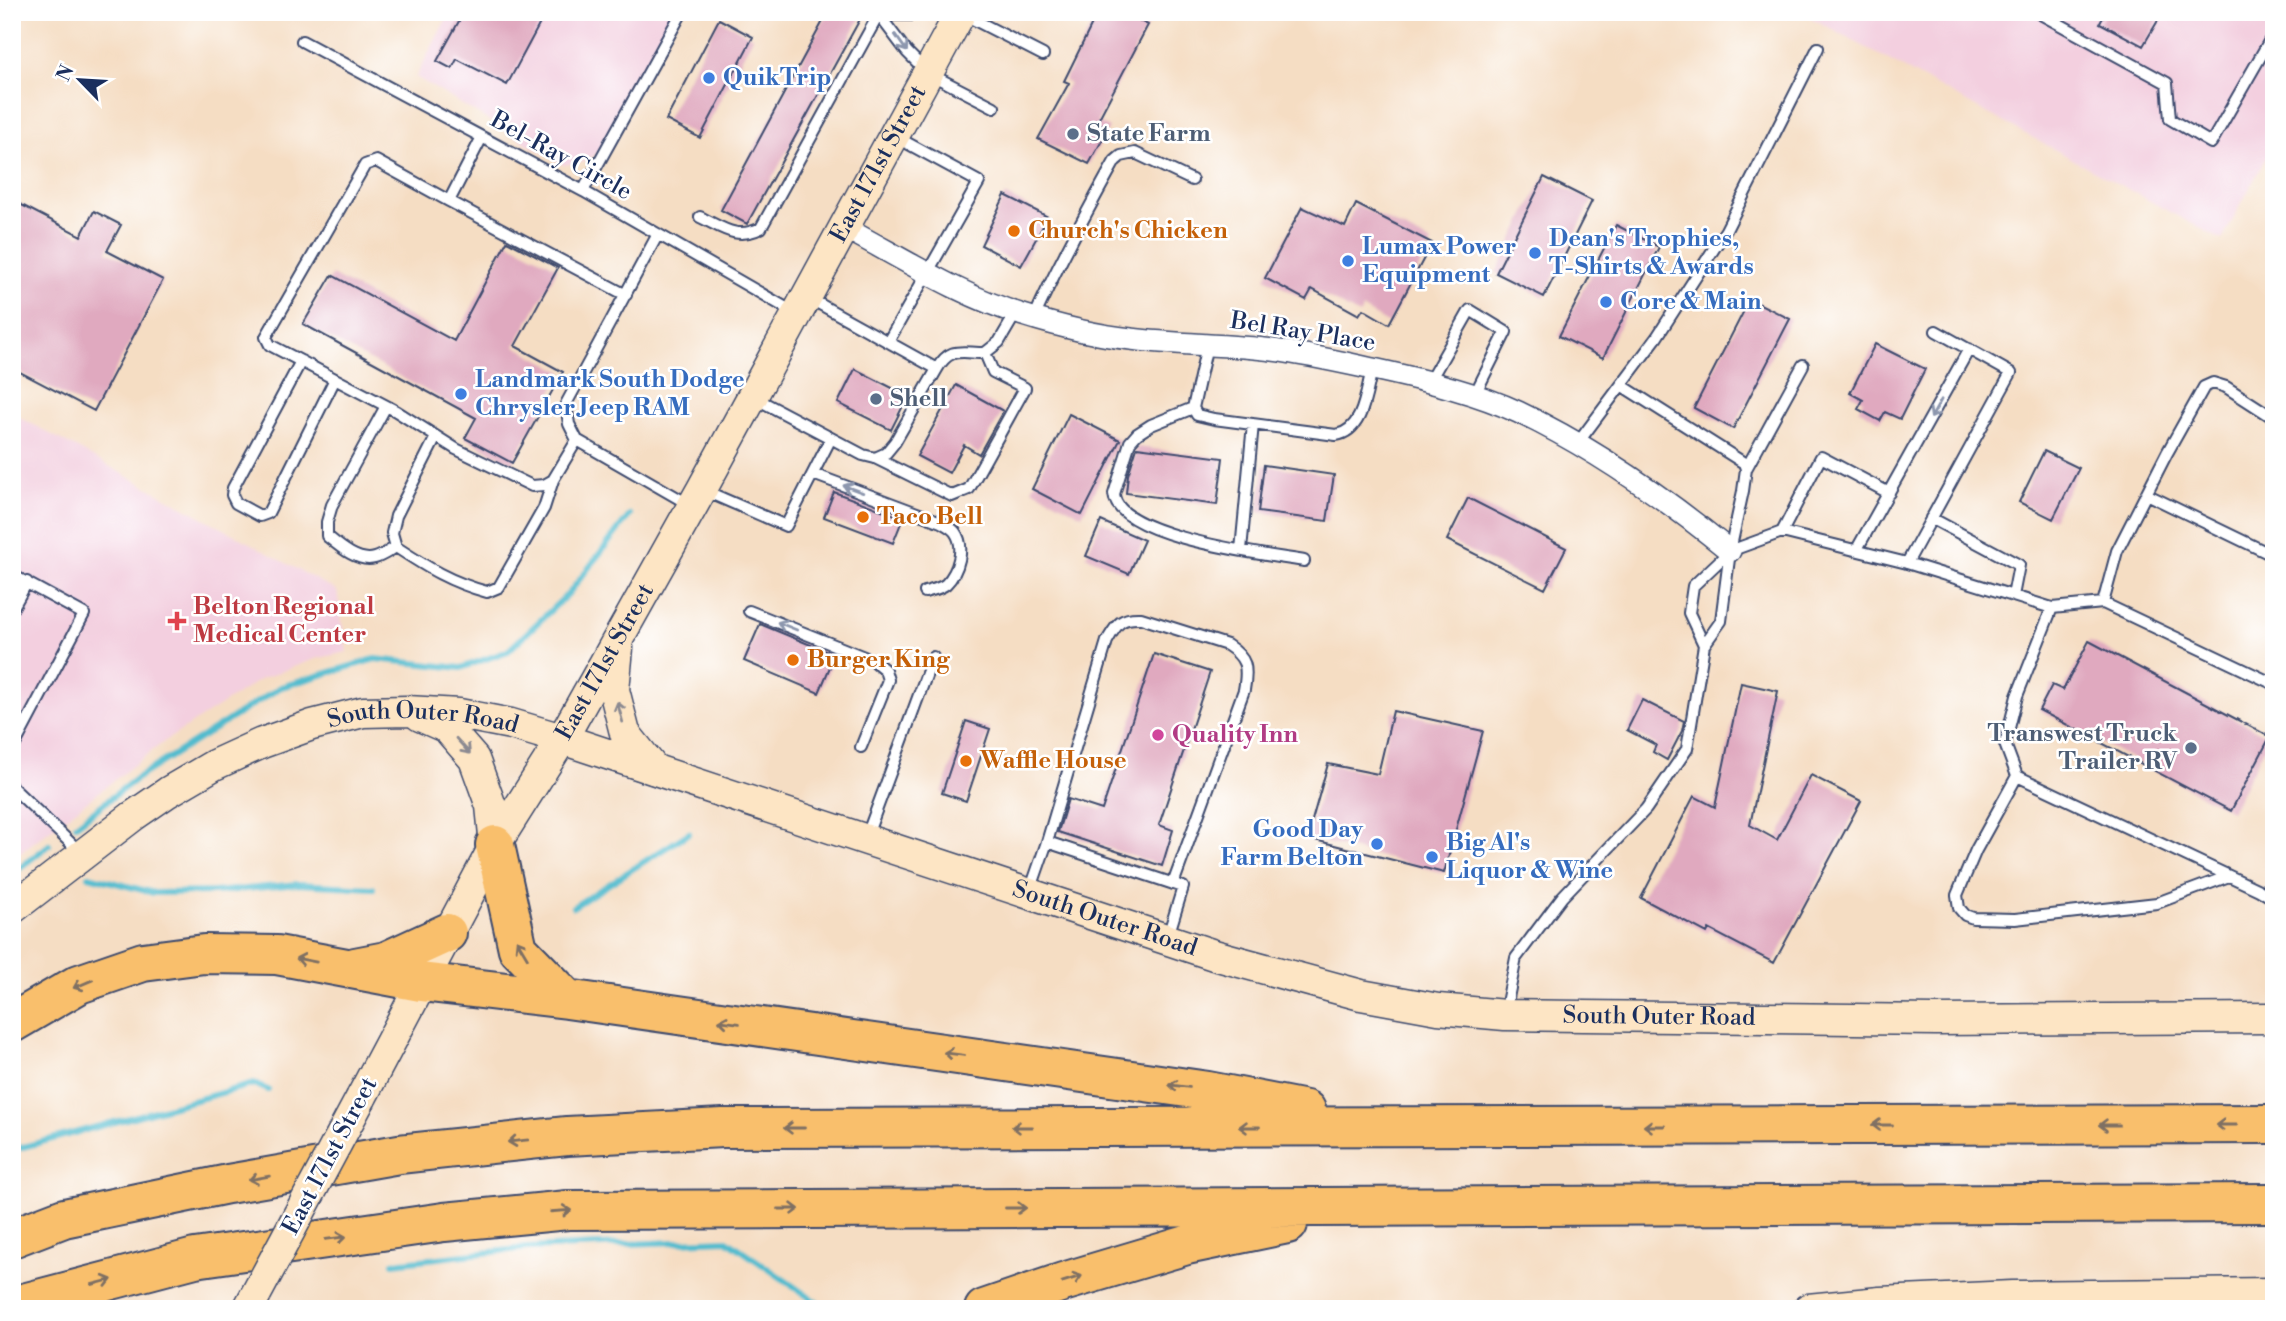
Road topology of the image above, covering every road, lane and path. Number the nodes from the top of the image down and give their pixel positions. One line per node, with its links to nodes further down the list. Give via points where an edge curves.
1 (682, 12): 14 (lane)
2 (2037, 12): 5 (lane, via 2167,83 2170,119 2211,143)
3 (880, 13): 4 (lane); 9 (lane, one-way to 9); 16 (lane, via 761,228 736,234)
4 (961, 13): 8 (lane); 9 (street, East 171st Street)
5 (2274, 33)
6 (302, 41): 12 (lane, Bel-Ray Circle)
7 (1818, 48): 34 (lane, via 1726,230)
8 (1043, 55)
9 (928, 73): 10 (lane); 11 (street, East 171st Street)
10 (994, 107)
11 (894, 135): 17 (street, East 171st Street); 19 (lane, via 979,182)
12 (482, 137): 14 (lane, Bel-Ray Circle); 15 (lane)
13 (1192, 180): 22 (lane, via 1135,153 1121,156 1053,276)
14 (583, 191): 18 (lane, Bel-Ray Circle)
15 (449, 201): 20 (lane); 28 (lane, via 376,161 365,165 266,337 270,345)
16 (700, 217)
17 (843, 227): 19 (street, Bel Ray Place); 21 (street, East 171st Street)
18 (658, 234): 20 (lane); 21 (lane, Bel-Ray Circle)
19 (928, 275): 22 (street, Bel Ray Place); 24 (lane)
20 (626, 295): 43 (lane, via 566,404)
21 (802, 305): 24 (lane, Bel-Ray Circle); 36 (street, East 171st Street)
22 (1025, 315): 25 (street, Bel Ray Place, via 1079,331); 27 (lane)
23 (1936, 331): 26 (lane)
24 (888, 342): 30 (lane, Bel-Ray Circle)
25 (1207, 345): 31 (street, Bel Ray Place, via 1269,349); 38 (lane)
26 (1969, 349): 49 (lane, one-way to 49); 52 (lane, via 2011,373)
27 (985, 353): 30 (lane, via 953,352 944,356); 45 (lane, via 993,372 1025,388 970,489 952,496)
28 (301, 361): 32 (lane); 32 (lane, via 233,488 236,503 260,516 268,513)
29 (1803, 366): 46 (lane)
30 (937, 369): 45 (lane, via 895,442)
31 (1372, 369): 33 (street, Bel Ray Place); 40 (lane, via 1350,431 1336,435)
32 (335, 379): 37 (lane)
33 (1429, 382): 35 (street, Bel Ray Place); 35 (lane, via 1470,310 1506,332)
34 (1621, 385): 44 (lane); 46 (lane, via 1741,459)
35 (1474, 396): 44 (street, Bel Ray Place, via 1516,411)
36 (752, 397): 42 (lane); 51 (street, East 171st Street)
37 (386, 406): 41 (lane); 54 (lane, via 332,505 327,536 342,549 372,559)
38 (1193, 408): 40 (lane, via 1197,415); 55 (lane, via 1145,428 1130,442 1114,498 1135,521 1203,544)
39 (2274, 418): 50 (lane, via 2226,387 2213,383 2204,387)
40 (1253, 424): 55 (lane)
41 (436, 437): 48 (lane, via 532,486); 54 (lane, via 396,516)
42 (831, 438): 45 (lane); 47 (lane)
43 (577, 440): 48 (lane); 51 (lane)
44 (1577, 444): 57 (street, Bel Ray Place, via 1673,505)
45 (875, 458)
46 (1746, 469): 57 (lane)
47 (813, 474): 51 (lane, via 786,526); 63 (lane, one-way to 47, via 944,587 960,562 955,532 941,522)
48 (553, 480): 54 (lane, via 544,508 499,587 487,592 463,585)
49 (1889, 493): 53 (lane, via 1821,457); 56 (lane)
50 (2146, 494): 58 (lane); 65 (lane, via 2115,555)
51 (697, 498): 69 (street, East 171st Street)
52 (1931, 518): 60 (lane); 64 (lane, via 2020,565)
53 (1782, 532): 56 (lane); 57 (lane)
54 (396, 547)
55 (1241, 550): 59 (lane)
56 (1857, 550): 60 (lane)
57 (1730, 551): 70 (lane, via 1721,621); 70 (lane, via 1693,586 1689,613)
58 (2274, 556)
59 (1304, 561)
60 (1907, 563): 64 (lane)
61 (12, 575): 62 (lane)
62 (27, 582): 67 (lane); 76 (lane, via 84,614)
63 (925, 592)
64 (2013, 596): 66 (lane)
65 (2103, 603): 66 (lane); 72 (lane)
66 (2052, 608): 78 (lane, via 2017,696 2005,744)
67 (12, 609)
68 (749, 611): 75 (lane, one-way to 68, via 888,680 885,670 874,661)
69 (618, 639): 74 (street, East 171st Street); 77 (street, one-way to 69, via 625,733 614,690)
70 (1703, 645): 94 (lane, via 1687,749 1646,809 1562,897 1516,958)
71 (933, 657): 80 (lane)
72 (2274, 684)
73 (407, 710): 74 (street, South Outer Road, via 498,722); 82 (street, one-way to 82, via 447,728 474,759 491,806); 83 (street, South Outer Road, via 363,712 262,743 168,792)
74 (562, 739): 77 (street, South Outer Road); 82 (street, East 171st Street)
75 (861, 747)
76 (12, 750)
77 (654, 769): 80 (street, South Outer Road)
78 (2017, 776): 84 (lane); 84 (lane, via 1957,895 1965,915 2015,919 2157,903)
79 (12, 786): 83 (lane)
80 (865, 839): 86 (street, South Outer Road)
81 (1047, 842): 85 (lane); 85 (lane, via 1107,641 1118,624 1129,617 1141,618 1227,645 1244,661 1244,690); 86 (lane)
82 (495, 845): 89 (street, East 171st Street); 93 (highway, one-way to 82, via 518,949)
83 (82, 854): 88 (street, South Outer Road)
84 (2229, 876): 87 (lane)
85 (1173, 884): 90 (lane, via 1183,887)
86 (1029, 893): 90 (street, South Outer Road)
87 (2274, 899)
88 (12, 909)
89 (447, 933): 91 (highway, via 386,961); 92 (street, East 171st Street)
90 (1167, 939): 94 (street, South Outer Road, via 1360,995)
91 (348, 968): 92 (highway); 96 (highway, one-way to 96, via 277,955 204,954 143,962 79,984)
92 (421, 982): 93 (highway); 105 (street, East 171st Street, bridge)
93 (568, 999): 98 (highway, one-way to 93, via 1208,1091)
94 (1504, 1015): 95 (street, South Outer Road)
95 (2274, 1018)
96 (12, 1023)
97 (2274, 1124): 98 (highway, one-way to 98)
98 (1391, 1126): 101 (highway, one-way to 101, via 723,1128 568,1136 399,1154 228,1184 64,1218)
99 (2274, 1203): 100 (highway)
100 (1370, 1206): 104 (highway, one-way to 100, via 195,1258 444,1222 568,1210); 106 (highway, one-way to 100, via 1187,1245)
101 (12, 1238)
102 (2274, 1293): 103 (street)
103 (2211, 1301): 107 (street, via 2012,1296)
104 (12, 1306)
105 (248, 1309)
106 (984, 1309)
107 (1808, 1309)

